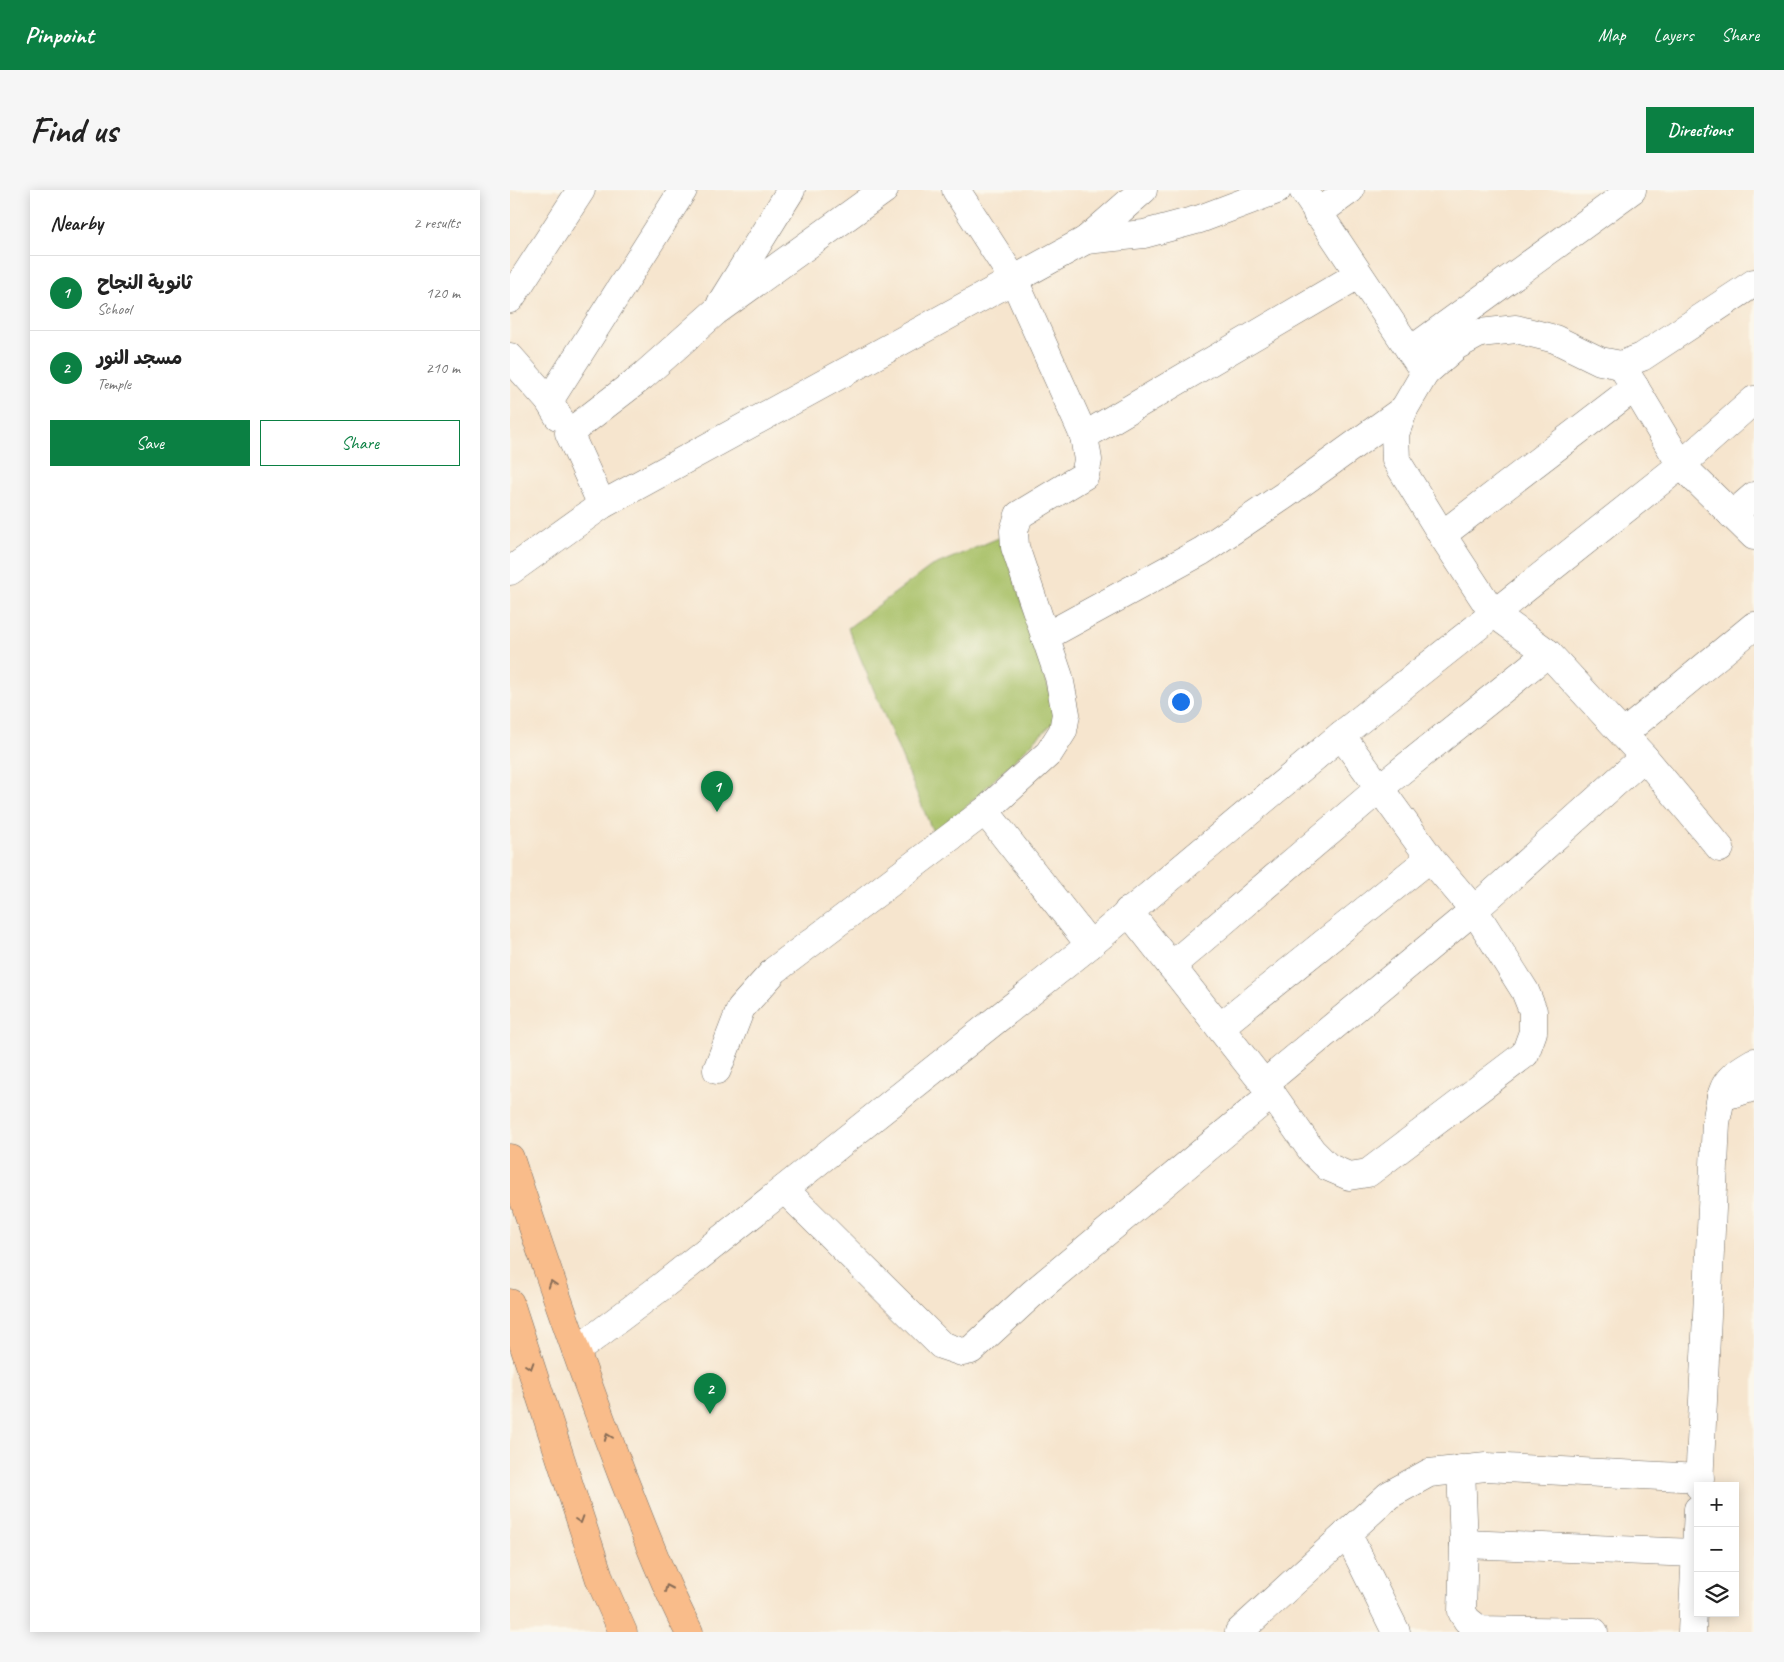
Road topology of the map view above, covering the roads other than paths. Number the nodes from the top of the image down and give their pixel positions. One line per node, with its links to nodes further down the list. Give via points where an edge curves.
1 (581, 190): 16 (street)
2 (683, 190): 23 (street)
3 (790, 190): 17 (street)
4 (884, 190): 17 (street)
5 (956, 190): 14 (street)
6 (1143, 190): 12 (street)
7 (1277, 190): 12 (street, via 1200,219 1144,234)
8 (1303, 190): 11 (street)
9 (1350, 190): 11 (street)
10 (1632, 190): 18 (street)
11 (1317, 214): 13 (street)
12 (1086, 240): 14 (street)
13 (1358, 275): 18 (street); 26 (street)
14 (1014, 280): 26 (street); 29 (street)
15 (1754, 283): 21 (street, via 1642,356)
16 (510, 299)
17 (715, 312): 25 (street, via 643,376)
18 (1410, 351): 20 (street)
19 (510, 357): 23 (street)
20 (1425, 373): 21 (street, via 1456,346 1480,333 1516,329 1555,339); 24 (street)
21 (1628, 376): 27 (street); 31 (street)
22 (1754, 400): 27 (street)
23 (549, 401): 25 (street)
24 (1404, 410): 31 (street, via 1395,434 1396,460); 36 (street, via 1202,551)
25 (569, 433): 29 (street)
26 (1084, 436): 36 (street, via 1088,460 1085,475 1019,516 1014,531)
27 (1681, 465): 30 (street); 34 (street)
28 (1754, 496): 30 (street)
29 (602, 505): 33 (street)
30 (1732, 514): 32 (street)
31 (1442, 535): 34 (street)
32 (1754, 536)
33 (510, 570)
34 (1493, 613): 37 (street); 39 (street)
35 (1754, 626): 38 (street)
36 (1044, 638): 42 (street, via 1059,677 1066,714 1062,731 1049,753)
37 (1548, 654): 38 (street); 41 (street)
38 (1623, 734): 40 (street)
39 (1341, 735): 41 (street); 46 (street)
40 (1644, 757): 43 (street); 45 (street)
41 (1381, 788): 44 (street); 48 (street)
42 (985, 811): 47 (street); 51 (street, via 775,970 742,1008)
43 (1720, 848)
44 (1430, 858): 45 (street); 49 (street)
45 (1474, 910): 53 (street); 53 (street, via 1525,990 1533,1010 1533,1032 1525,1054 1368,1173 1349,1176 1328,1167 1312,1151)
46 (1128, 911): 47 (street); 48 (street)
47 (1090, 945): 56 (street)
48 (1171, 966): 49 (street)
49 (1220, 1027): 53 (street)
50 (1754, 1062): 54 (street, via 1728,1080)
51 (717, 1070)
52 (1754, 1088): 54 (street)
53 (1268, 1089): 56 (street, via 1032,1294 983,1341 962,1352 941,1345)
54 (1721, 1097): 60 (street, via 1716,1123)
55 (510, 1158): 58 (highway, one-way to 55)
56 (784, 1189): 58 (street)
57 (510, 1303): 65 (highway, one-way to 65, via 600,1580)
58 (576, 1351): 66 (highway, one-way to 58, via 651,1549)
59 (1461, 1469): 60 (street, via 1486,1467); 61 (street, via 1429,1473 1389,1495); 62 (street)
60 (1700, 1482)
61 (1347, 1533): 67 (street); 68 (street)
62 (1464, 1544): 63 (street); 69 (street, via 1462,1612 1480,1630)
63 (1694, 1553)
64 (1694, 1572): 70 (street)
65 (623, 1632)
66 (689, 1632)
67 (1239, 1632)
68 (1396, 1632)
69 (1594, 1632)
70 (1692, 1632)

